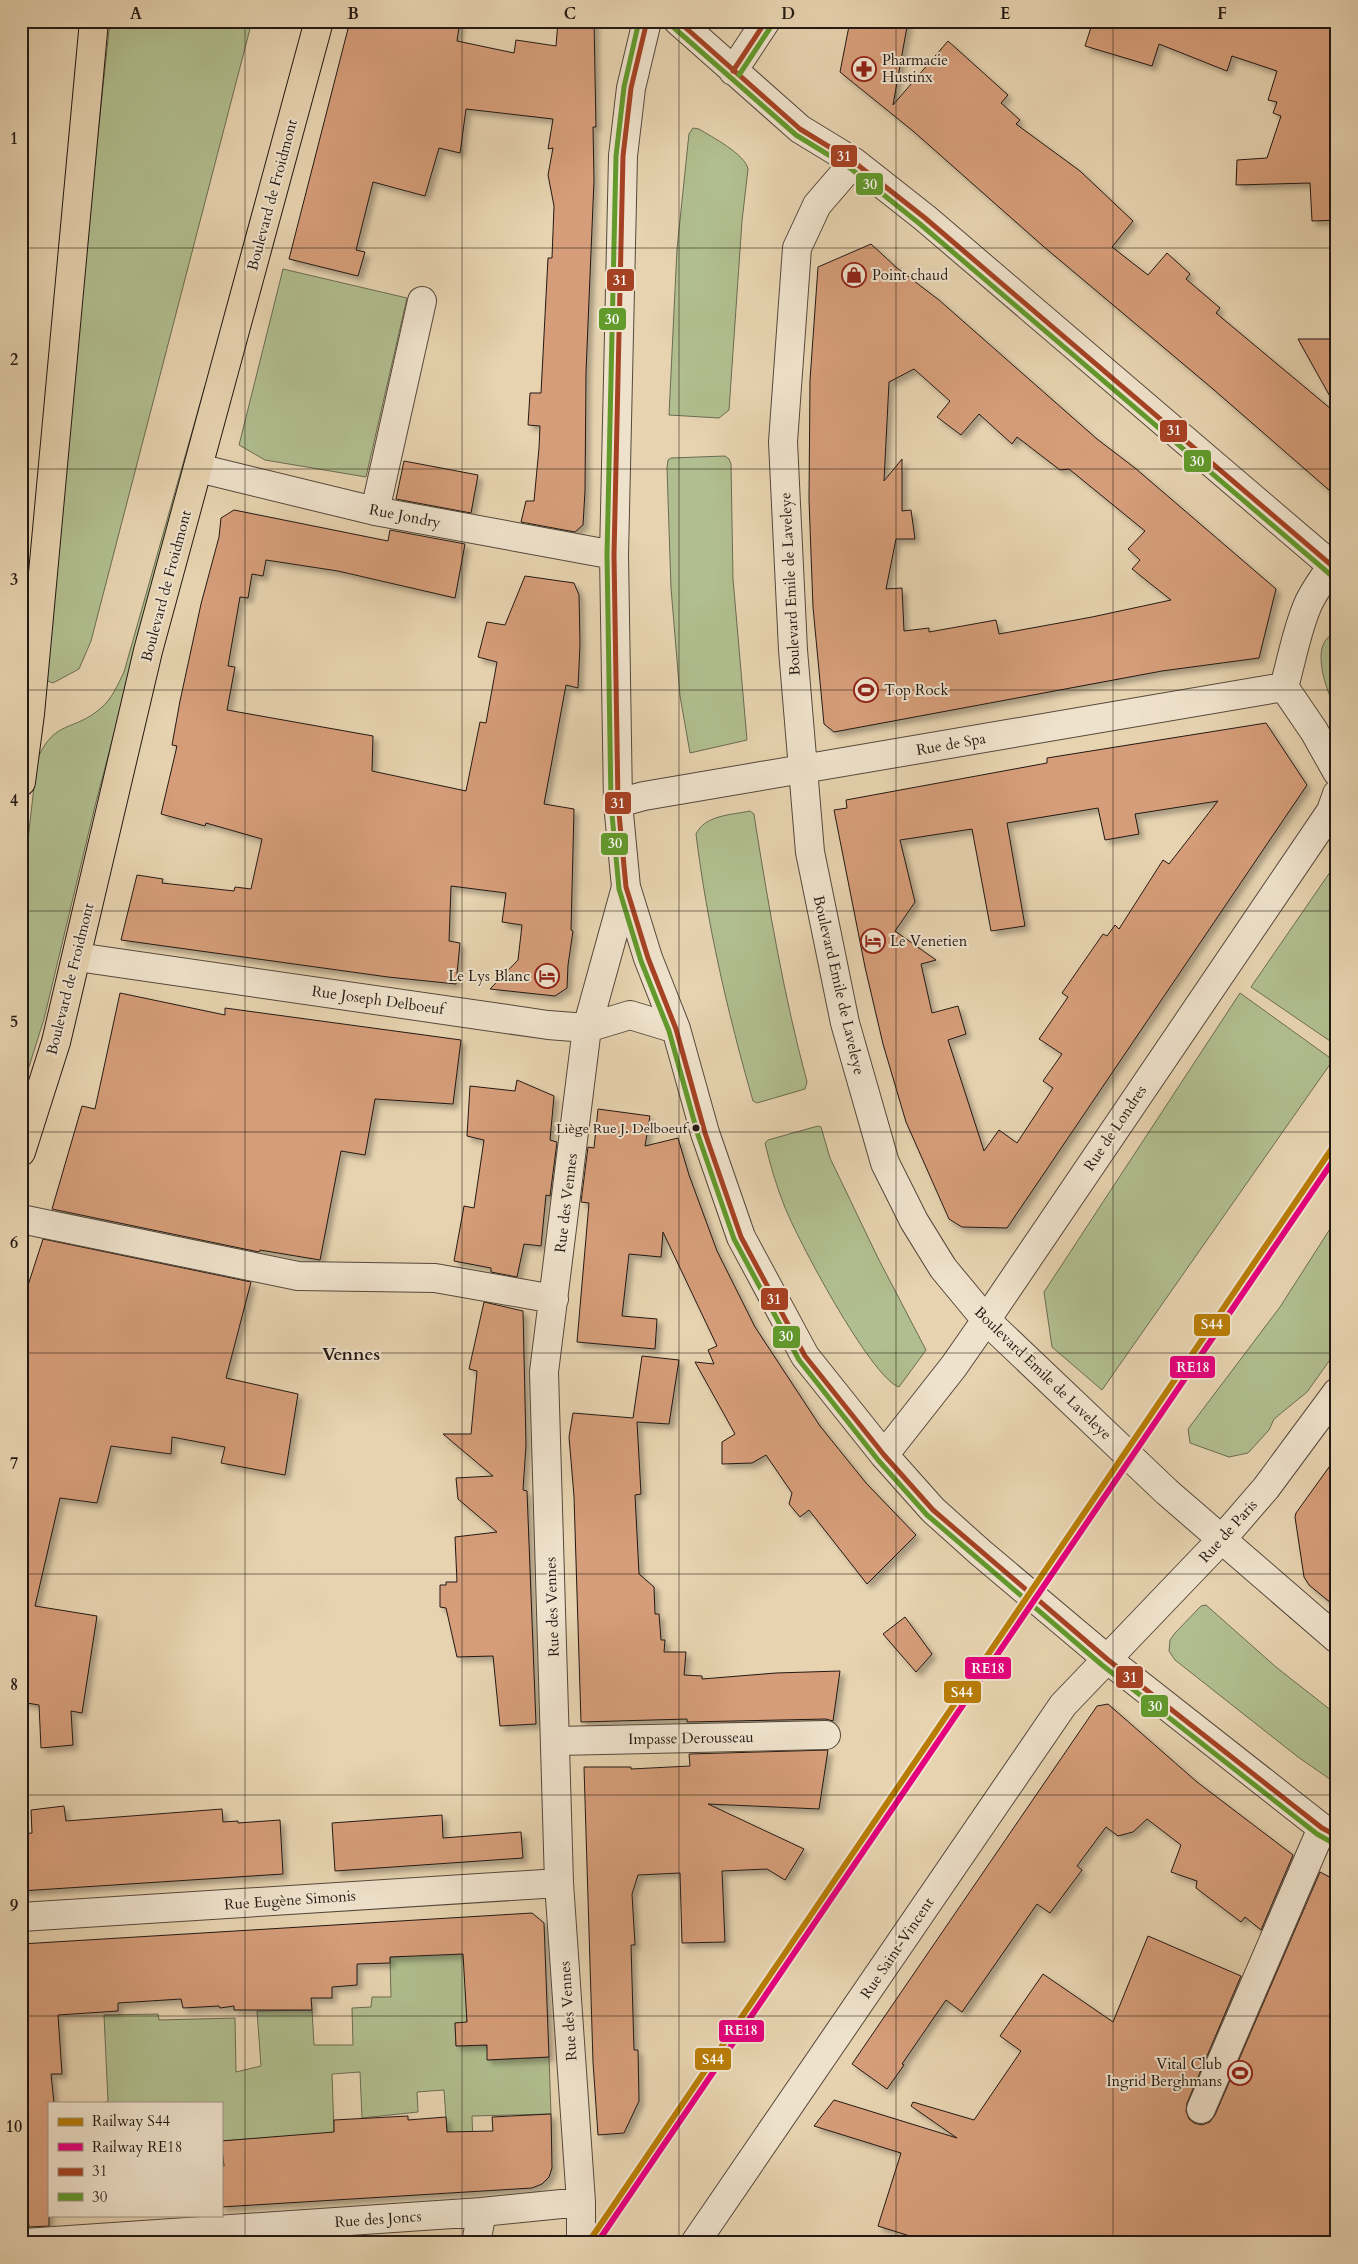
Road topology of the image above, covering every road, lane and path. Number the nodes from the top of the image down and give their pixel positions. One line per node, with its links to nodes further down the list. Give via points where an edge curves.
1 (94, 21): 14 (main road)
2 (319, 21): 9 (main road, Boulevard de Froidmont)
3 (648, 21): 11 (street, Rue des Vennes, via 631,88 623,156)
4 (678, 21): 6 (street)
5 (766, 21): 6 (street)
6 (733, 71): 7 (street, via 800,129)
7 (854, 162): 12 (street, via 925,218); 15 (street, Boulevard Emile de Laveleye, via 817,205 797,248 794,275 783,442 793,650)
8 (422, 301): 10 (street)
9 (198, 468): 10 (street, Rue Jondry); 21 (main road, Boulevard de Froidmont, via 148,651)
10 (375, 511): 11 (street, Rue Jondry)
11 (614, 555): 19 (street, Rue des Vennes)
12 (1335, 565): 13 (street, via 1309,603)
13 (1284, 687): 15 (street, Rue de Spa); 16 (street, via 1314,730)
14 (26, 714): 17 (main road)
15 (803, 770): 19 (street, Rue de Spa, via 644,796); 27 (street, Boulevard Emile de Laveleye, via 810,852 841,1004 885,1163 914,1221 943,1268)
16 (1337, 772)
17 (21, 782)
18 (1337, 794): 27 (street, Rue de Londres, via 1331,811)
19 (618, 804): 20 (street, Rue des Vennes)
20 (626, 887): 22 (street, Rue des Vennes); 23 (street, via 648,958)
21 (77, 957): 22 (street, Rue Joseph Delboeuf); 24 (main road, Boulevard de Froidmont, via 56,1042)
22 (587, 1028): 23 (street, Rue Joseph Delboeuf, via 630,1015); 26 (street, Rue des Vennes)
23 (676, 1029): 29 (street, via 705,1133 741,1237 805,1356)
24 (21, 1152)
25 (21, 1219): 26 (street, via 298,1276 435,1278)
26 (554, 1299): 34 (street, Rue des Vennes, via 544,1372)
27 (986, 1320): 29 (street, Rue de Londres); 30 (street, Boulevard Emile de Laveleye)
28 (1337, 1392): 30 (street, Rue de Paris, via 1266,1488)
29 (884, 1456): 32 (street, via 933,1510 980,1553)
30 (1221, 1540): 31 (street, Boulevard Emile de Laveleye); 32 (street, Rue de Paris)
31 (1337, 1639)
32 (1107, 1659): 35 (street); 44 (street, Rue Saint-Vincent, via 1063,1705)
33 (826, 1735): 34 (street, Impasse Derousseau)
34 (556, 1741): 36 (street, Rue des Vennes)
35 (1329, 1832): 38 (street)
36 (559, 1883): 37 (street, Rue Eugène Simonis); 39 (street, Rue des Vennes)
37 (21, 1917)
38 (1201, 2109)
39 (581, 2202): 40 (street, Rue des Joncs); 43 (street, Rue des Vennes)
40 (482, 2212): 41 (street, Rue des Joncs); 42 (street)
41 (25, 2243)
42 (476, 2243)
43 (581, 2243)
44 (695, 2243)

